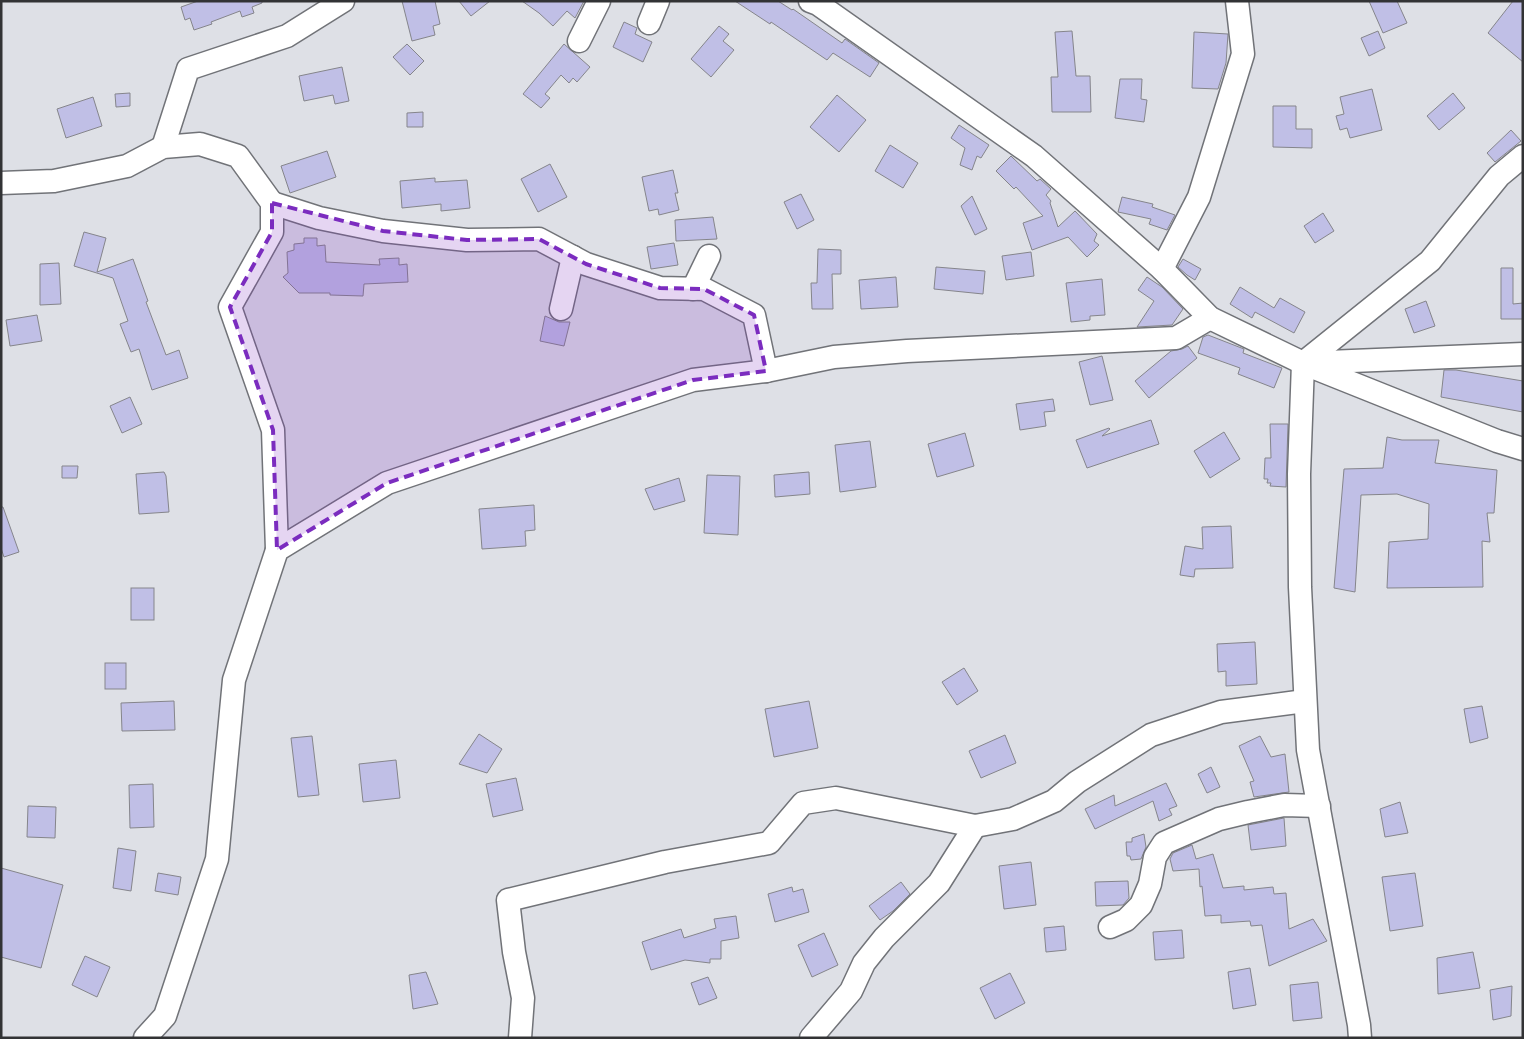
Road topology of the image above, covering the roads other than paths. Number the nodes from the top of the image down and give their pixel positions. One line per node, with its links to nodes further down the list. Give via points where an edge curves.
1 (343, 1): 8 (street, via 287,36 188,69)
2 (600, 1): 7 (street)
3 (658, 1): 6 (street)
4 (1237, 1): 14 (street, via 1243,54 1199,197)
5 (816, 2): 14 (street, via 1034,156)
6 (649, 23)
7 (579, 41)
8 (163, 147): 10 (street, via 127,166 54,182); 11 (street, via 200,144 238,156)
9 (1523, 156): 19 (street, via 1499,176 1430,261)
10 (1, 183)
11 (272, 202): 13 (street, via 319,218 384,231 467,240 539,239); 22 (street, via 272,232 230,307 273,430)
12 (709, 256): 15 (street)
13 (573, 257): 15 (street, via 660,288); 16 (street)
14 (1162, 269): 17 (street)
15 (693, 289): 20 (street, via 704,289 754,315)
16 (561, 309)
17 (1210, 318): 19 (street); 20 (street, via 1176,338 906,351 834,357)
18 (1523, 354): 19 (street)
19 (1304, 363): 21 (street); 23 (street, via 1300,587)
20 (766, 371): 22 (street, via 693,380 386,483)
21 (1523, 450)
22 (277, 550): 27 (street, via 234,680 217,859 164,1016)
23 (1305, 701): 24 (street, via 1308,750); 25 (street, via 1221,712 1151,735 1077,782 1054,801 1013,819)
24 (1319, 806): 26 (street, via 1284,805 1248,812 1219,819 1164,843 1155,856 1150,884 1141,905 1126,920); 30 (street)
25 (975, 826): 28 (street, via 836,798 803,803 769,843 665,862 508,900 523,998); 29 (street, via 939,884 884,938 864,963 851,991)
26 (1110, 927)
27 (145, 1038)
28 (520, 1038)
29 (810, 1038)
30 (1360, 1038)

